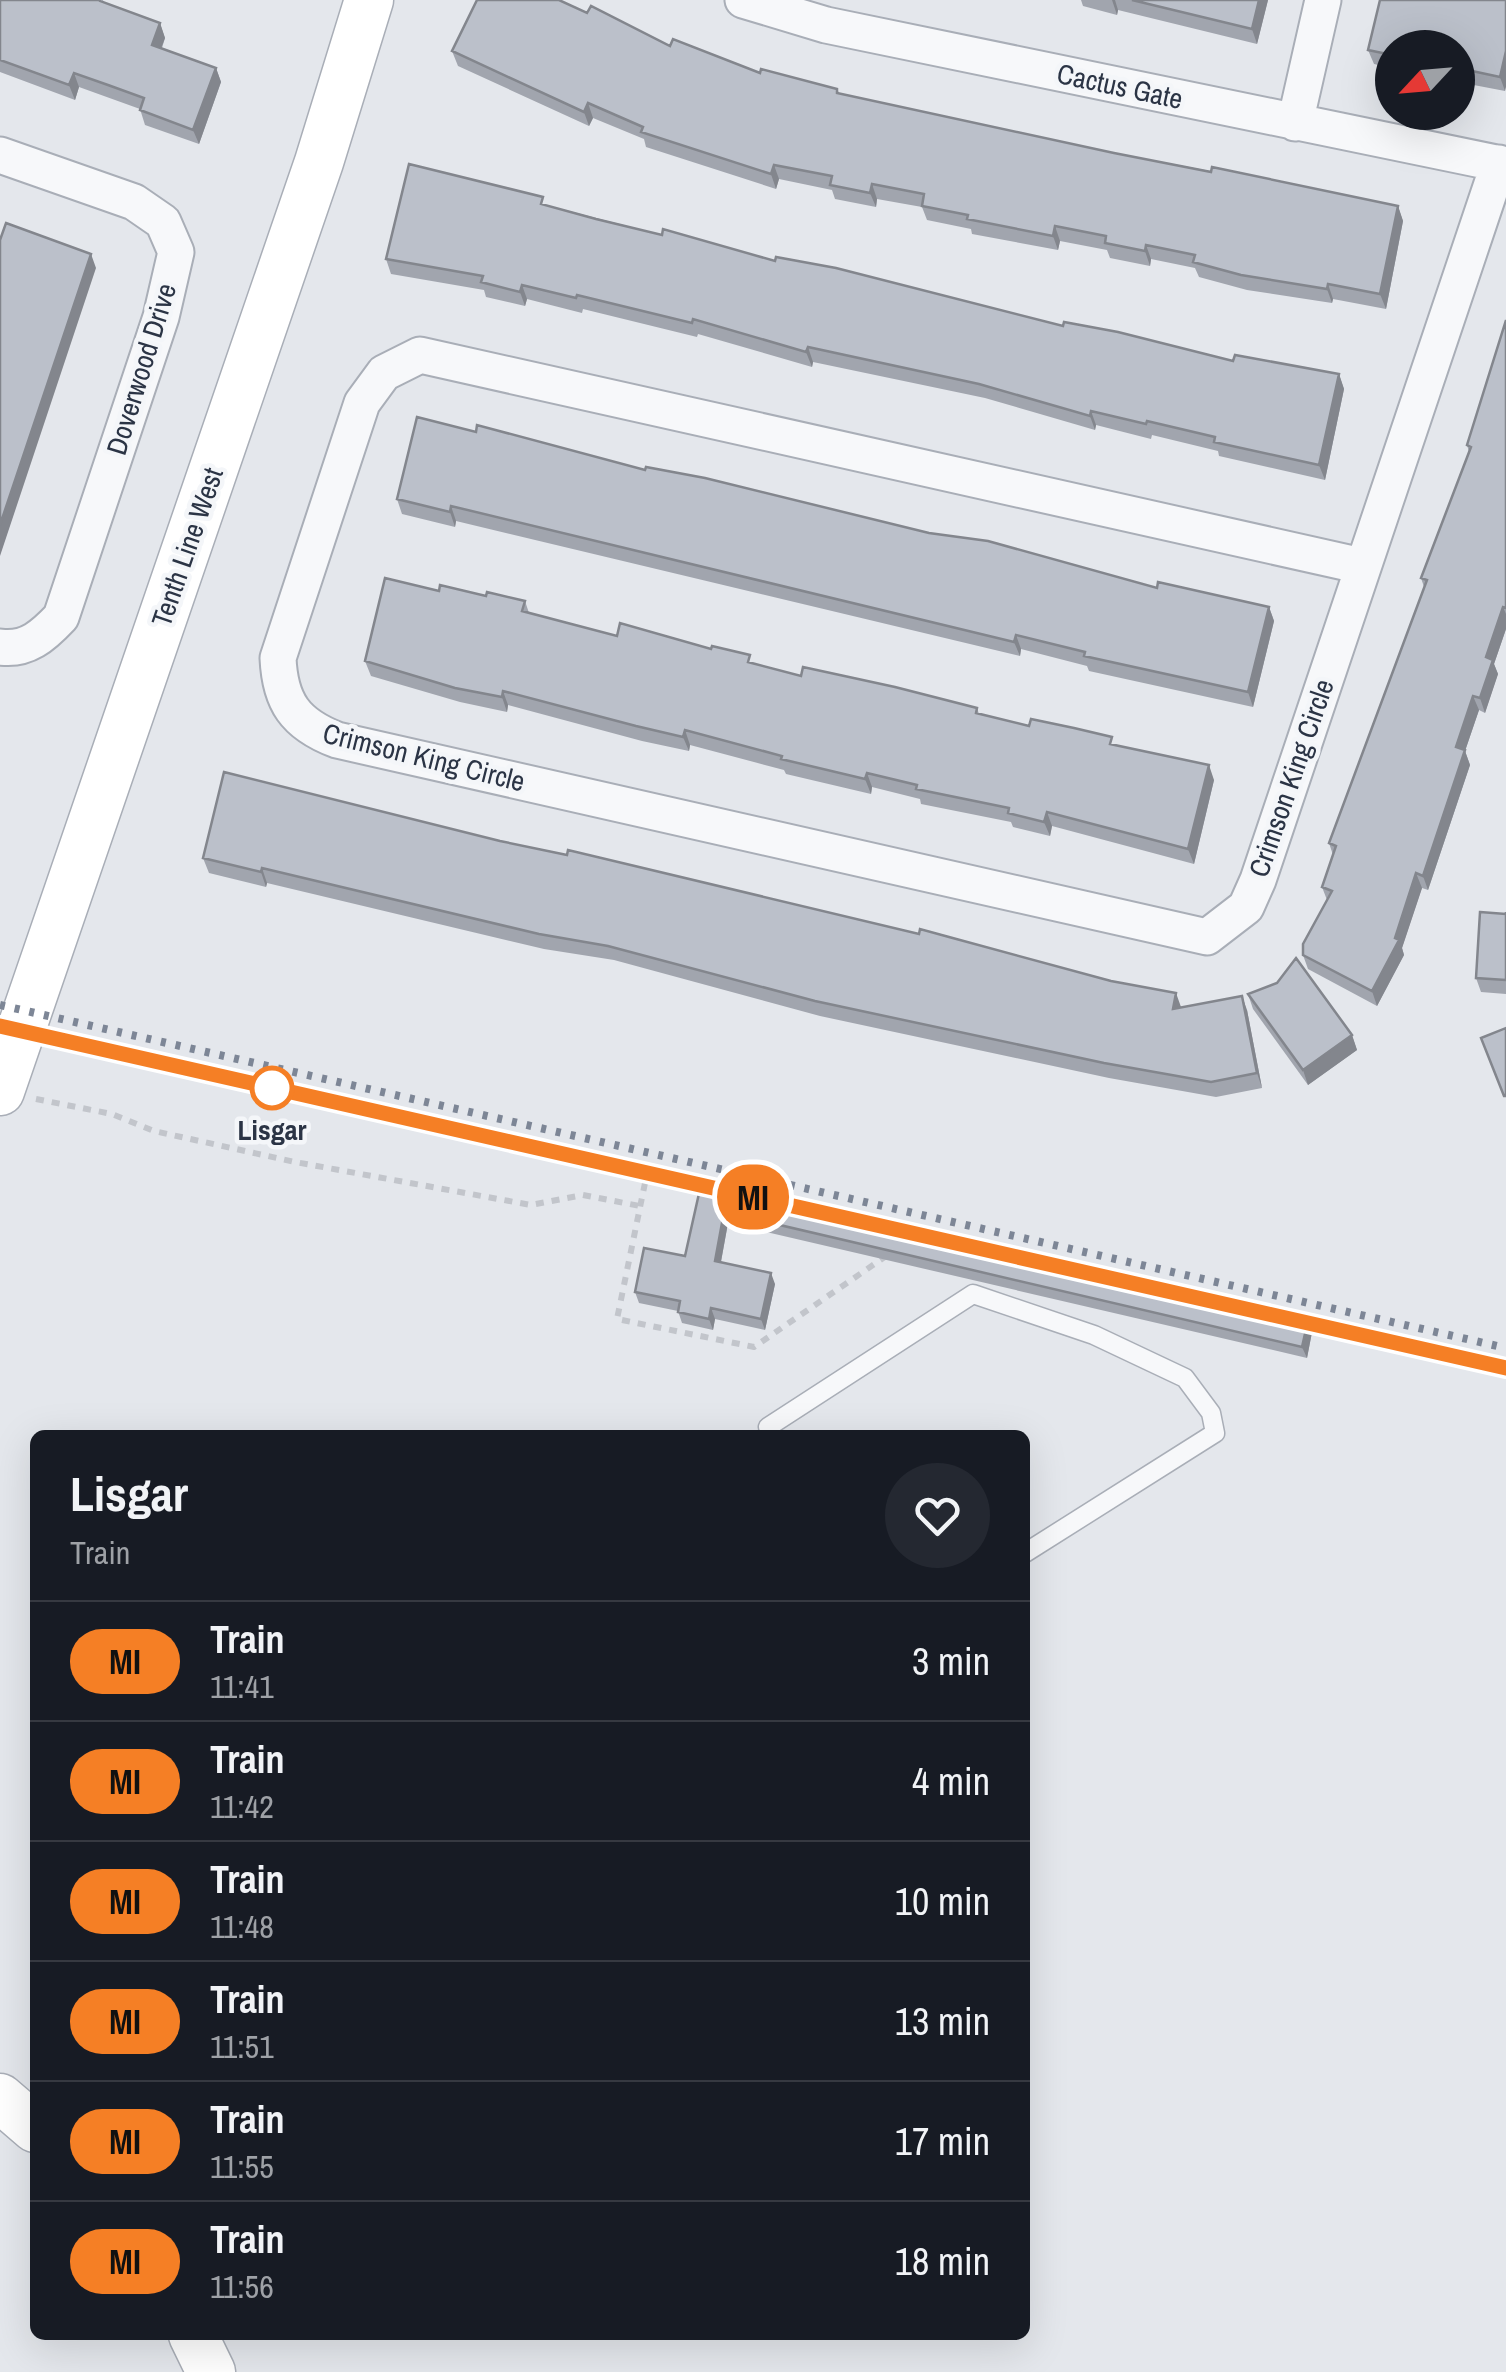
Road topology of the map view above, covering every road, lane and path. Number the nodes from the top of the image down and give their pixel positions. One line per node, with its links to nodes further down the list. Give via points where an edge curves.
1 (368, 0): 9 (street, Tenth Line West)
2 (743, 0): 4 (street, Cactus Gate, via 826,24)
3 (1323, 0): 4 (street)
4 (1295, 123): 6 (street, Cactus Gate)
5 (0, 155): 8 (street, Doverwood Drive, via 134,202 163,222 176,252 161,317 61,617 39,640)
6 (1502, 164): 7 (street, Cactus Gate)
7 (1362, 566): 7 (street, Crimson King Circle, via 420,355 384,374 362,403 278,658 279,690 291,713 336,740 1207,937 1246,907 1258,880)
8 (0, 647)
9 (18, 1095): 11 (path, via 294,1162 531,1205 583,1195)
10 (644, 1183): 11 (path)
11 (640, 1206): 12 (path, via 618,1318 754,1346)
12 (894, 1250)
13 (768, 1427): 14 (lane, via 973,1294 1094,1335 1185,1378 1212,1413 1215,1433)
14 (1030, 1550)
15 (0, 2098): 16 (street)
16 (30, 2124)
17 (195, 2340): 18 (street)
18 (211, 2372)

